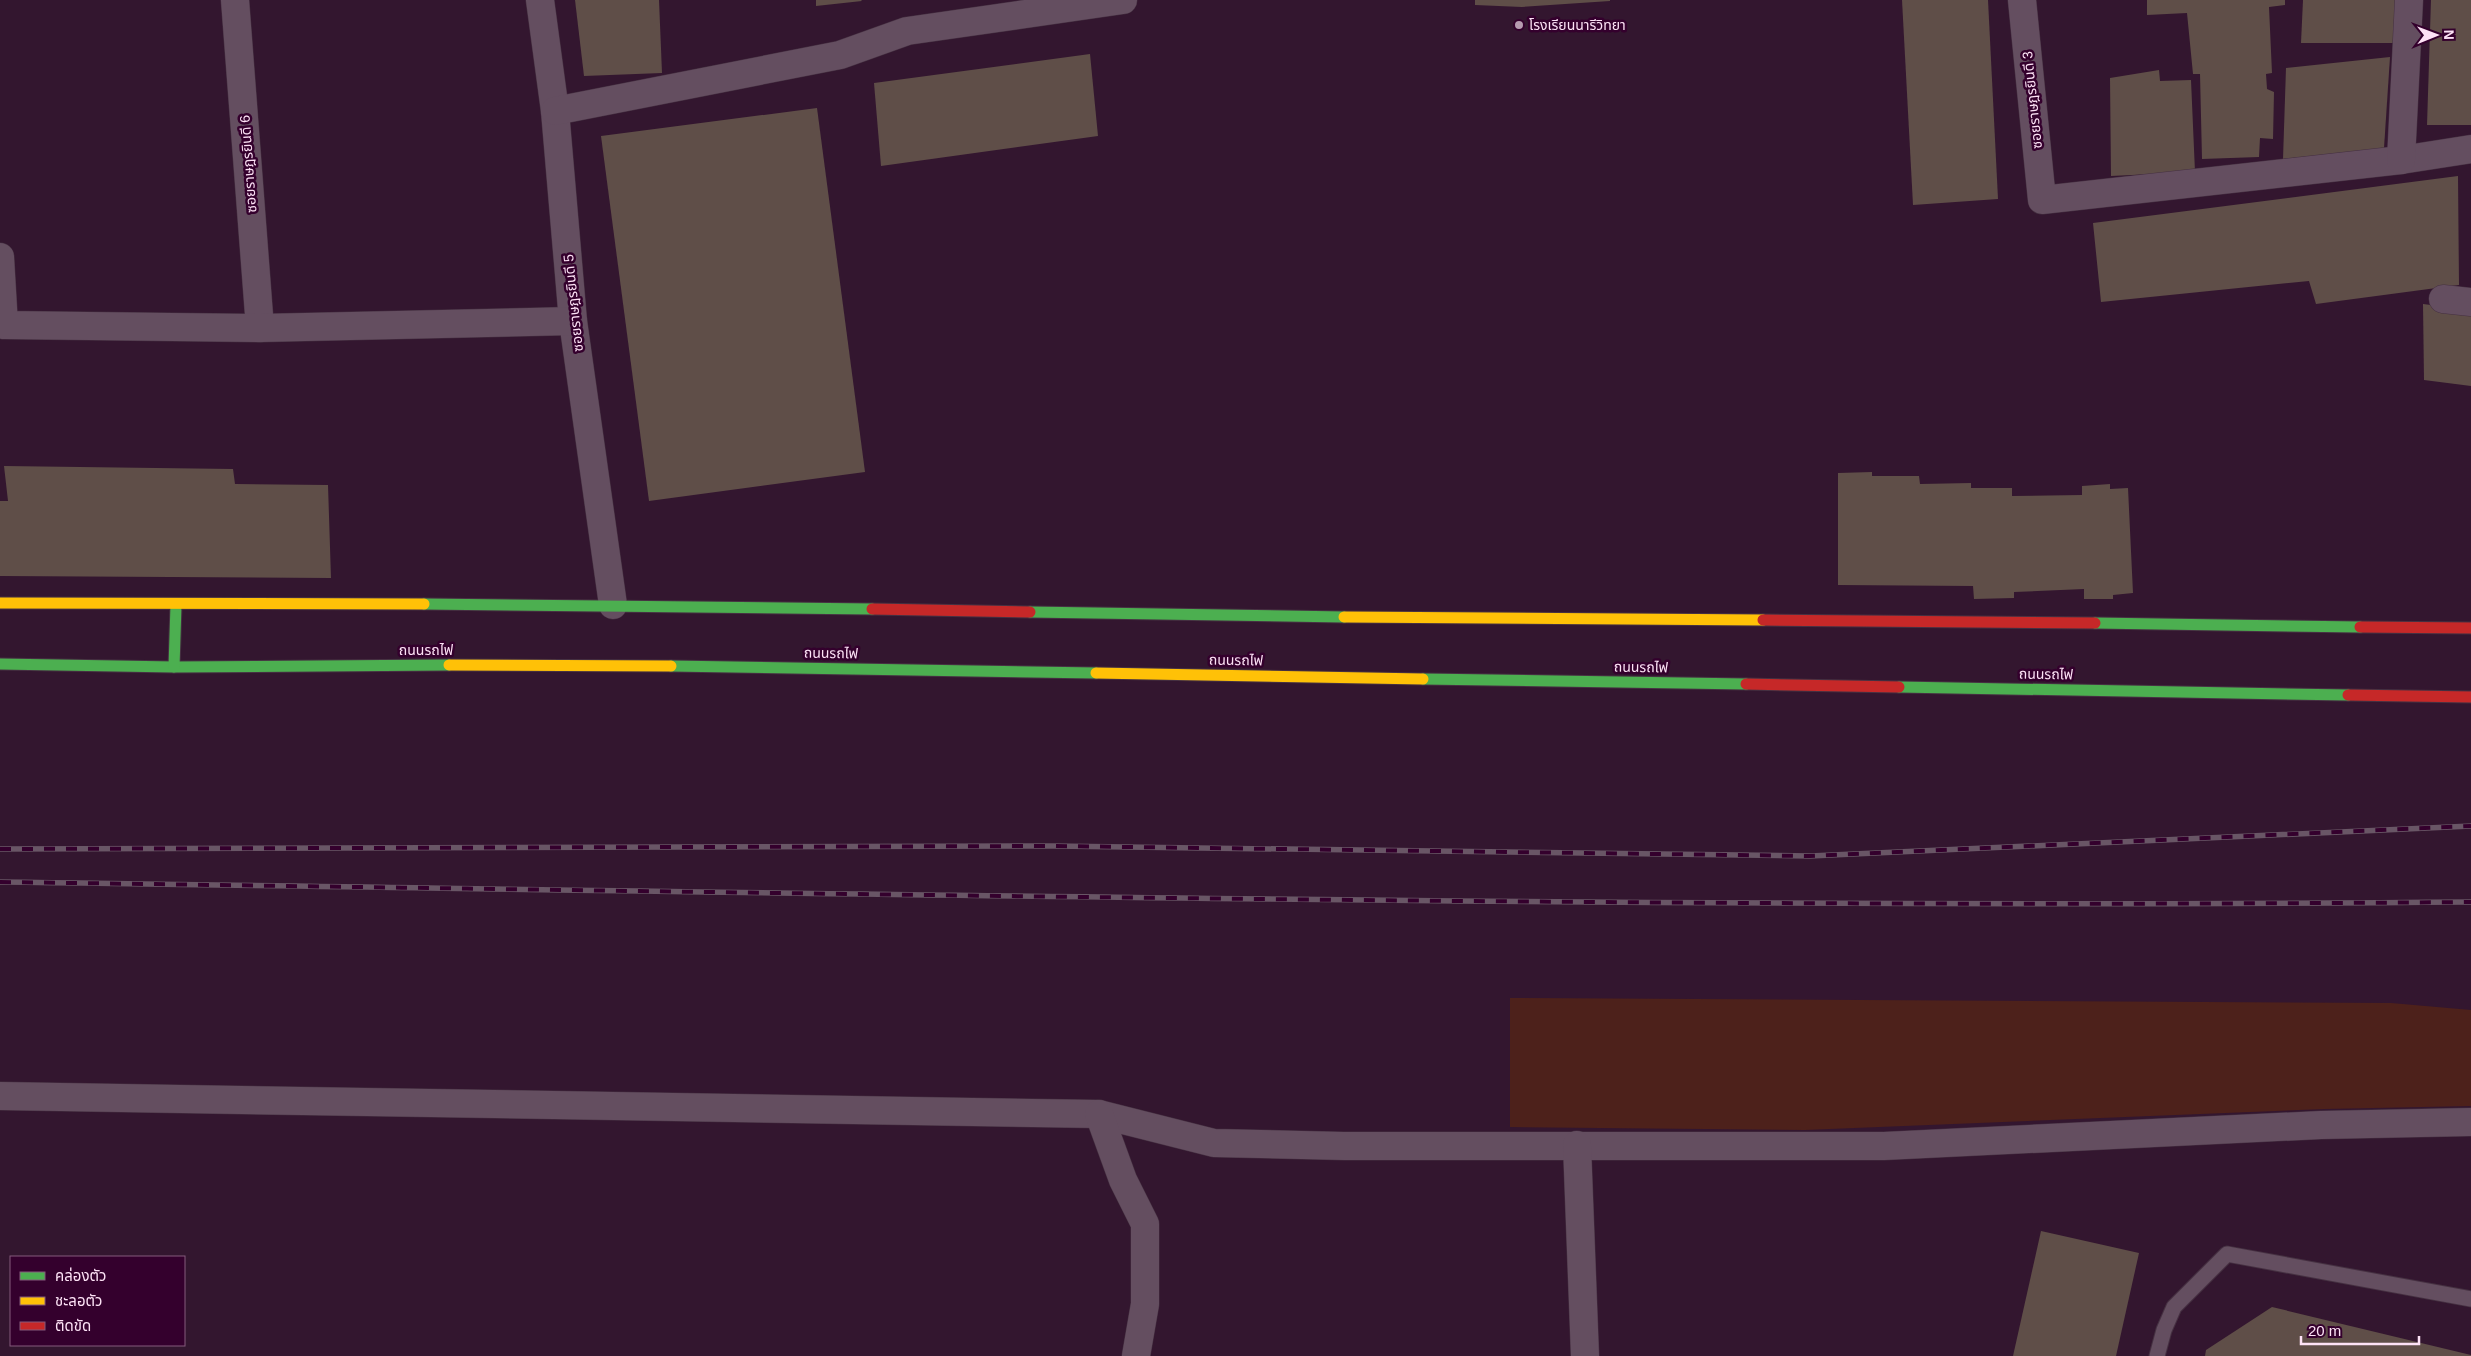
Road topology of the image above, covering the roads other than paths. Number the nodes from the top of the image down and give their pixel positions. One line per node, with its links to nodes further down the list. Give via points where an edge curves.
1 (235, 0): 13 (street, ซอยราษฎรยินดี 6)
2 (540, 0): 6 (street, ซอยราษฎรยินดี 5)
3 (1123, 0): 6 (street, via 907,31 840,55)
4 (2022, 0): 8 (street, ซอยราษฎรยินดี 3, via 2042,200)
5 (2409, 0): 8 (street)
6 (555, 111): 12 (street, ซอยราษฎรยินดี 5)
7 (2471, 149): 8 (street)
8 (2401, 160)
9 (0, 256): 13 (street, via 4,325)
10 (2443, 299): 11 (street)
11 (2471, 302)
12 (573, 321): 13 (street); 16 (street, ซอยราษฎรยินดี 5)
13 (260, 328)
14 (0, 603): 15 (street)
15 (176, 605): 16 (street); 19 (street)
16 (613, 605): 17 (street, via 1388,618)
17 (2471, 628)
18 (0, 664): 19 (street, ถนนรถไฟ)
19 (174, 668): 20 (street, ถนนรถไฟ, via 605,664)
20 (2471, 697)
21 (0, 1096): 22 (street)
22 (1099, 1114): 24 (street, via 1214,1143 1344,1146); 26 (street, via 1123,1180 1145,1224 1145,1304)
23 (2471, 1122): 24 (street, via 2321,1124 1884,1146)
24 (1577, 1144): 27 (street)
25 (2471, 1299): 28 (lane, via 2227,1254 2174,1306)
26 (1136, 1356)
27 (1585, 1356)
28 (2157, 1356)

